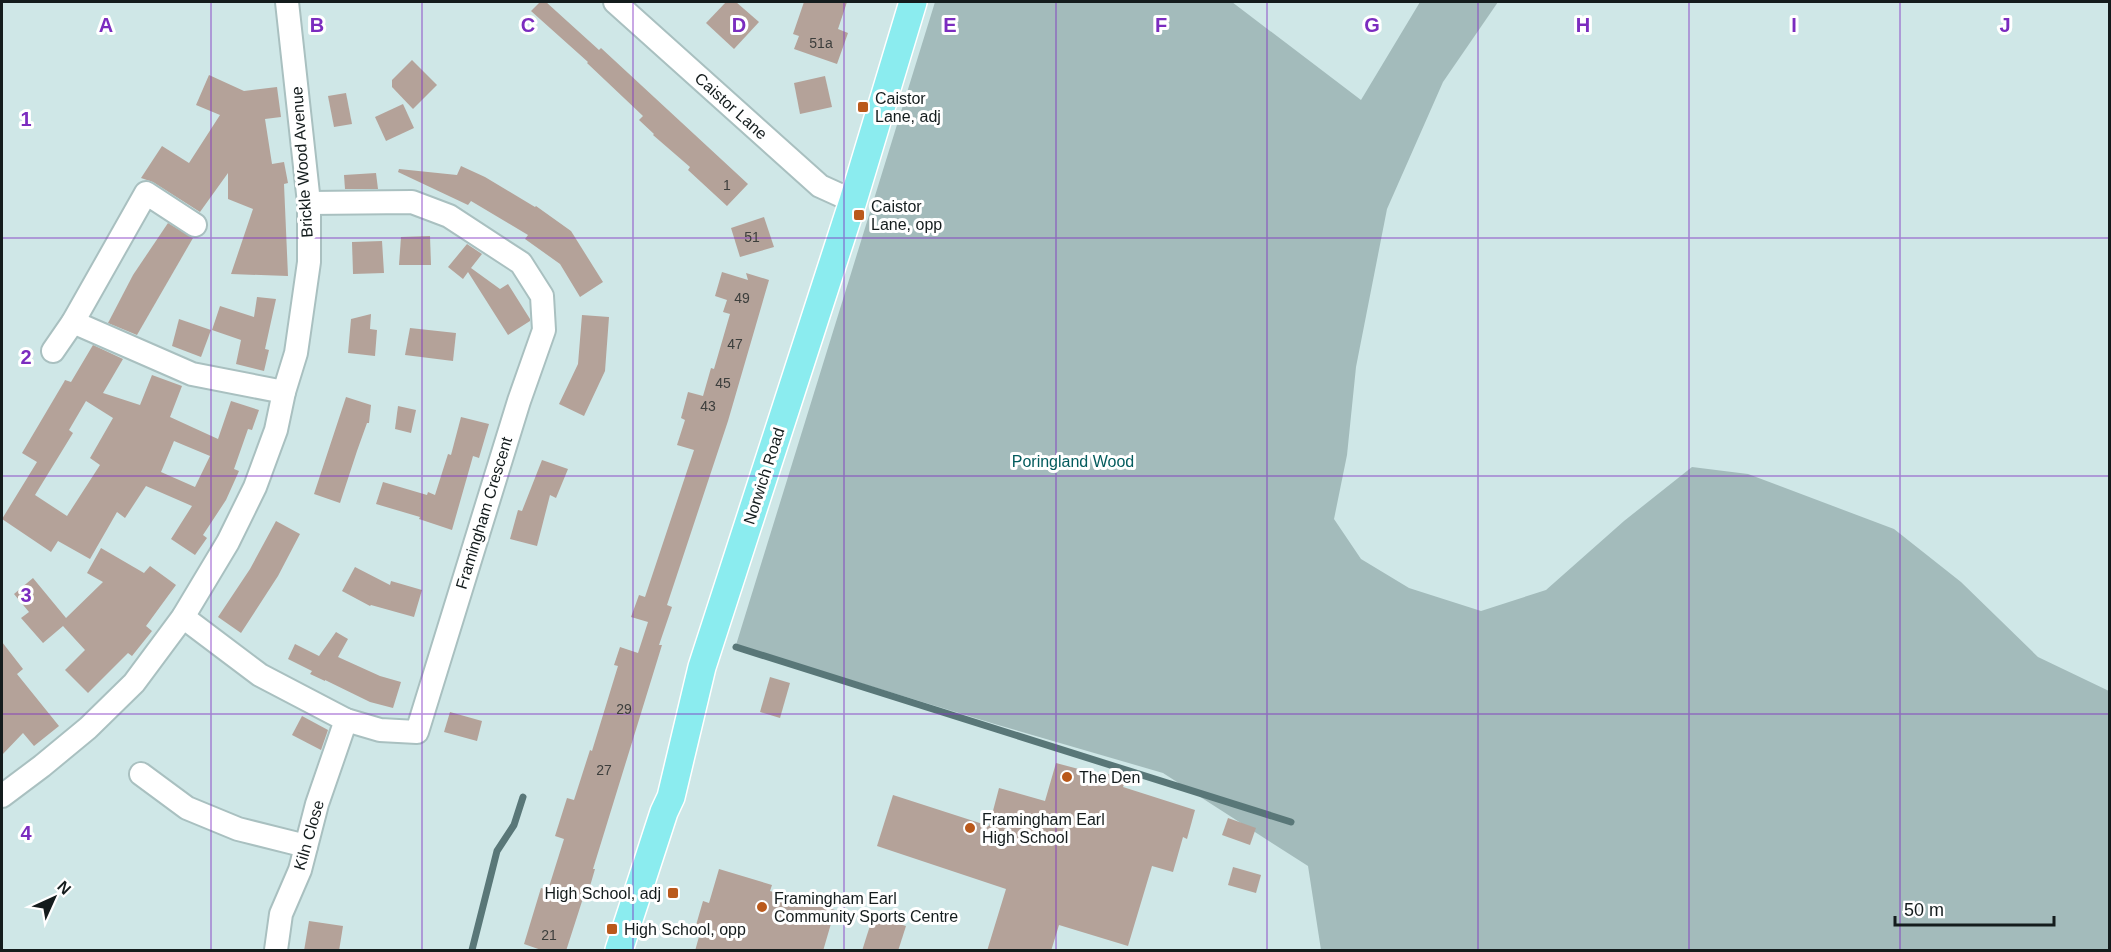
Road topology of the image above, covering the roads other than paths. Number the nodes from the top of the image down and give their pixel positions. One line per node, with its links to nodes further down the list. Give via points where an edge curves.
1 (287, 2): 5 (street, Brickle Wood Avenue)
2 (615, 2): 4 (street, Caistor Lane, via 820,186)
3 (913, 2): 4 (main road, Norwich Road)
4 (853, 201): 16 (main road, Norwich Road, via 702,667 671,797)
5 (309, 203): 9 (street, Brickle Wood Avenue, via 309,262 303,312); 11 (street, Framingham Crescent, via 412,202 449,216 521,263 542,296 544,330 417,732 380,730)
6 (195, 225): 7 (street, via 146,193)
7 (73, 322): 8 (street); 9 (street, via 192,374)
8 (53, 351)
9 (284, 392): 10 (street, Brickle Wood Avenue, via 276,430 255,487 228,542)
10 (183, 617): 11 (street, Framingham Crescent, via 260,675); 13 (street, Brickle Wood Avenue, via 134,682 88,728)
11 (346, 720): 14 (street, Kiln Close)
12 (141, 774): 14 (street, via 188,808 238,830)
13 (2, 796)
14 (306, 846): 15 (street, Kiln Close, via 281,914)
15 (276, 951)
16 (619, 951)

